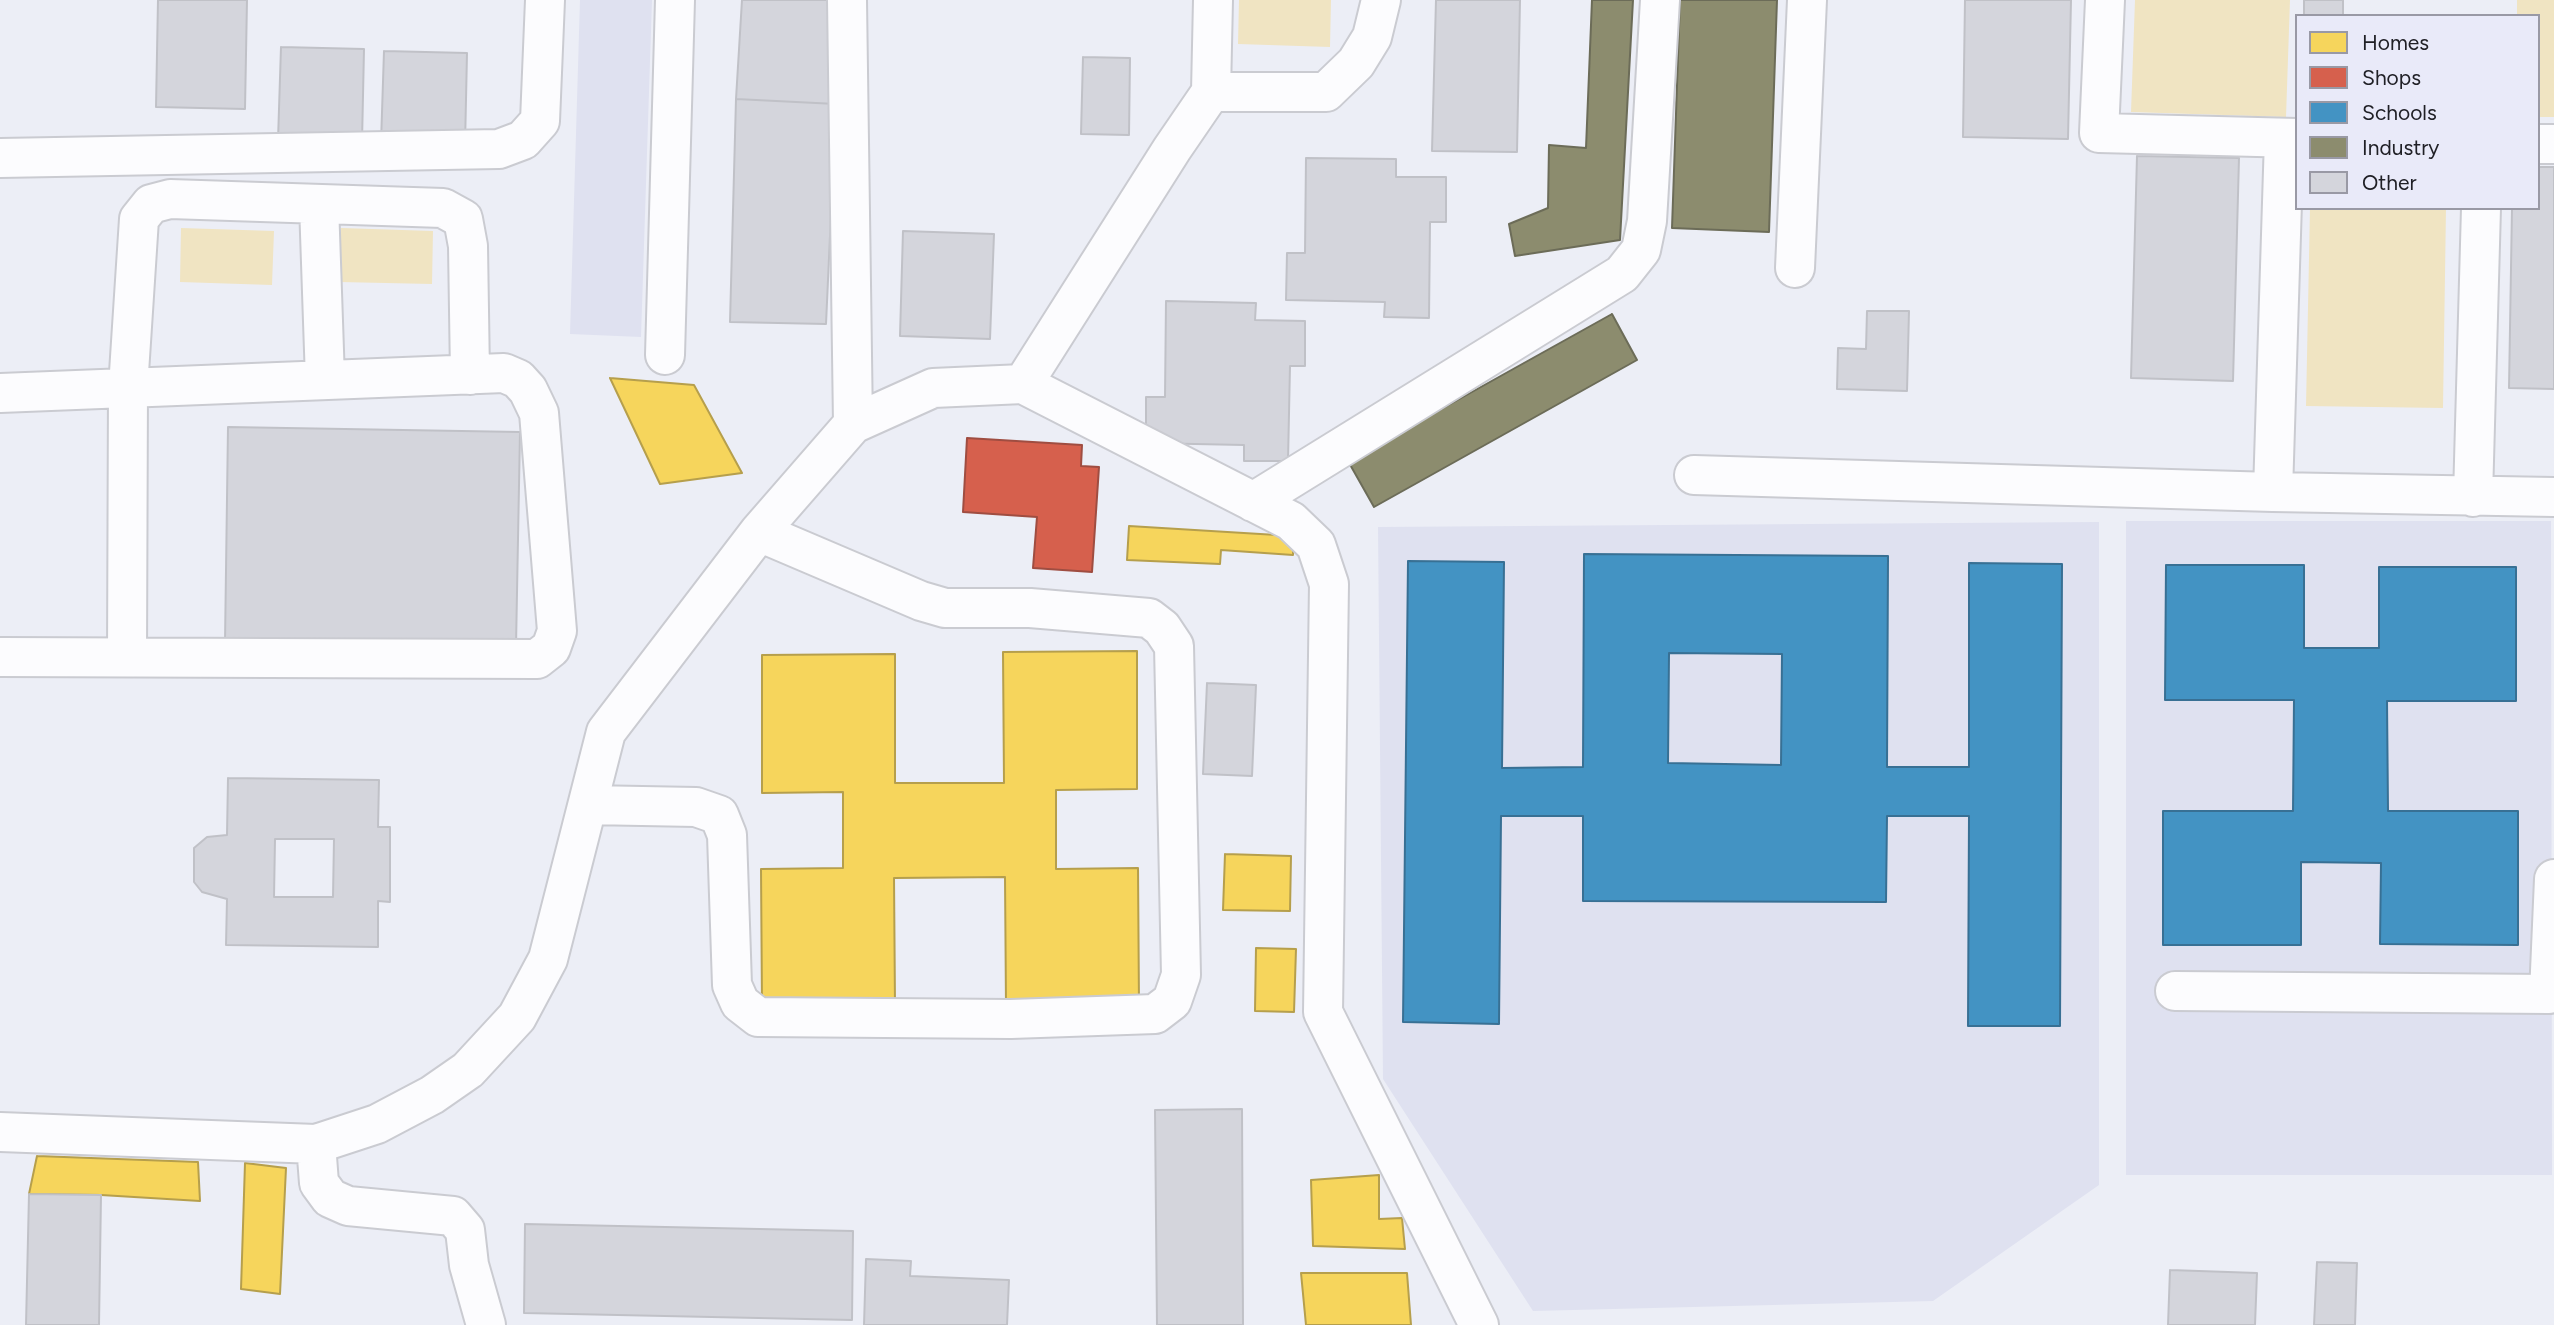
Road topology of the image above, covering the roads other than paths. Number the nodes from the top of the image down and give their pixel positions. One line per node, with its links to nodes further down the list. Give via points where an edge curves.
1 (545, 0): 11 (lane, via 540,121 523,140 499,149)
2 (674, 0): 15 (lane)
3 (847, 0): 21 (lane)
4 (1213, 0): 9 (lane)
5 (1381, 0): 9 (lane, via 1372,37 1356,64 1326,92)
6 (1660, 0): 26 (lane, via 1647,221 1641,250 1629,266)
7 (1807, 0): 14 (lane)
8 (2105, 0): 10 (lane, via 2099,133)
9 (1211, 92): 18 (lane)
10 (2290, 138): 23 (lane)
11 (0, 158)
12 (319, 204): 16 (lane, via 443,208 463,219 468,246); 17 (lane); 19 (lane, via 170,199 151,204 139,219)
13 (2481, 210): 24 (lane)
14 (1795, 268)
15 (666, 355)
16 (470, 374): 17 (lane); 29 (lane, via 504,373 519,379 539,413 557,631 551,648 537,659)
17 (325, 380): 19 (lane)
18 (1023, 384): 21 (lane, via 933,388); 26 (lane)
19 (128, 388): 20 (lane); 29 (lane)
20 (0, 393)
21 (853, 425): 27 (lane)
22 (1694, 475): 23 (lane)
23 (2273, 492): 24 (lane)
24 (2473, 497): 25 (lane)
25 (2554, 497)
26 (1253, 502): 36 (lane, via 1291,521 1316,545 1329,584 1323,1012)
27 (758, 532): 30 (lane, via 606,732); 30 (lane, via 945,608 1030,608 1149,618 1162,628 1174,646 1181,975 1172,1001 1155,1014 1011,1019 758,1017 740,1003 732,985 727,835 719,815 696,807)
28 (0, 657): 29 (lane)
29 (127, 657)
30 (588, 805): 34 (lane, via 548,959 516,1017 467,1070 432,1095 377,1124)
31 (2554, 879): 32 (lane, via 2549,994)
32 (2175, 991)
33 (0, 1132): 34 (lane)
34 (316, 1144): 35 (lane, via 319,1184 330,1198 348,1206 453,1216 466,1230 469,1265)
35 (486, 1325)
36 (1479, 1325)

